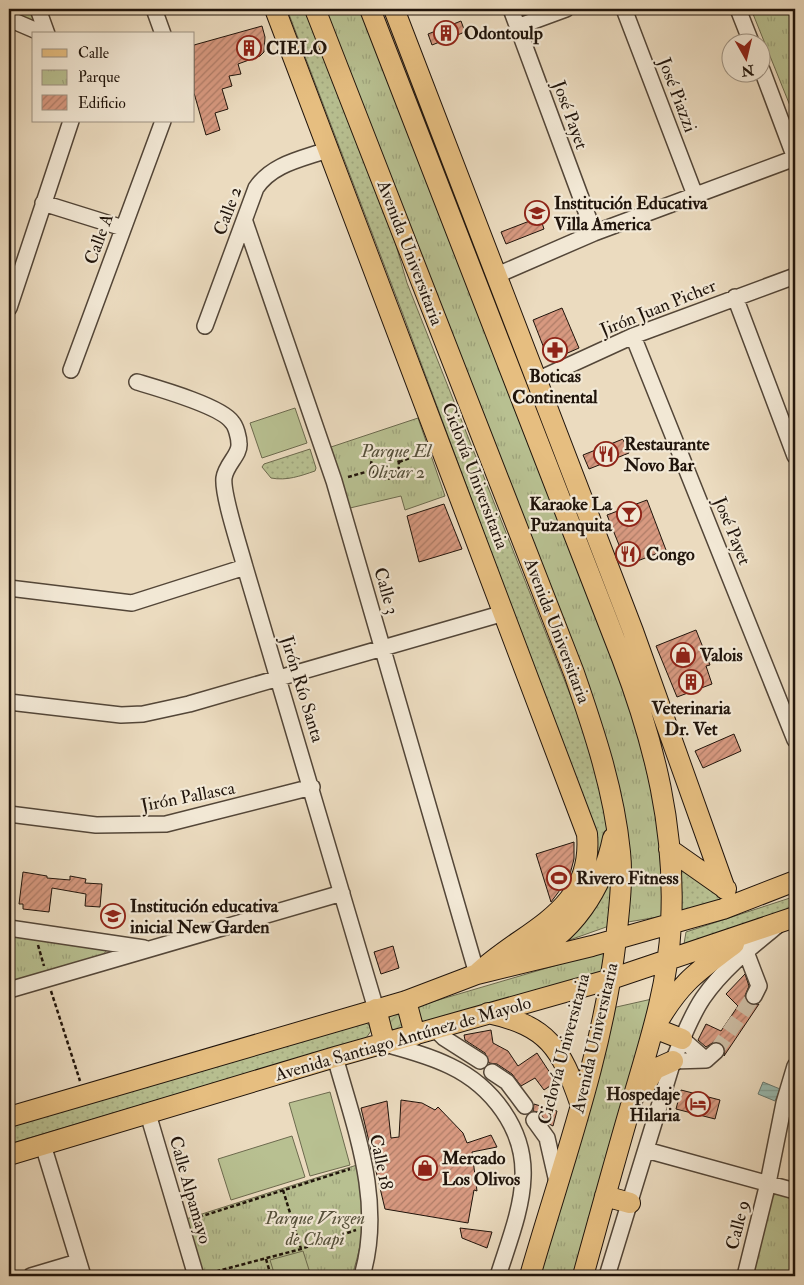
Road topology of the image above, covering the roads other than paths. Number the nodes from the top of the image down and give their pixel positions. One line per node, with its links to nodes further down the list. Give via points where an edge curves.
1 (38, 9): 14 (street)
2 (154, 9): 15 (street)
3 (276, 9): 20 (main road)
4 (315, 9): 48 (main road, Avenida Universitaria, via 574,673 600,747)
5 (370, 9): 37 (main road)
6 (394, 9): 27 (main road)
7 (511, 9): 12 (street, José Payet)
8 (566, 9): 12 (street)
9 (624, 9): 22 (street, José Piazzi)
10 (738, 9): 16 (street)
11 (9, 19): 13 (street)
12 (517, 27): 26 (street, José Payet)
13 (41, 32)
14 (45, 32)
15 (162, 32)
16 (747, 32)
17 (766, 82): 21 (street)
18 (71, 122): 23 (street)
19 (163, 122): 25 (street, Calle A)
20 (330, 149): 24 (street, Calle 2, via 270,172 256,188); 40 (main road)
21 (795, 158): 22 (street)
22 (695, 195): 26 (street)
23 (43, 203): 25 (street); 30 (street)
24 (245, 222): 31 (street, Calle 2); 42 (street, Calle 3, via 334,481)
25 (123, 228): 33 (street, Calle A)
26 (594, 233): 27 (street)
27 (495, 276): 34 (main road)
28 (795, 276): 29 (street, Jirón Juan Picher)
29 (735, 297): 32 (street, Jirón Juan Picher); 36 (street)
30 (9, 308)
31 (205, 326)
32 (634, 336): 34 (street, Jirón Juan Picher); 45 (street, José Payet)
33 (71, 370)
34 (537, 380): 37 (main road)
35 (137, 382): 38 (street, Jirón Río Santa, via 193,399 232,420 240,444 228,464 224,479)
36 (795, 456)
37 (567, 488): 41 (main road)
38 (245, 568): 39 (street, via 132,603); 43 (street, Jirón Río Santa)
39 (9, 588)
40 (504, 613): 42 (street); 61 (main road, via 577,805 587,834 589,855 585,871 568,902 541,927 489,963)
41 (618, 621): 49 (main road, via 656,760); 51 (main road)
42 (383, 647): 43 (street); 61 (street, Calle 3)
43 (279, 679): 44 (street, via 143,714 121,715); 46 (street, Jirón Río Santa)
44 (9, 702)
45 (795, 740)
46 (312, 787): 47 (street, Jirón Pallasca, via 166,824 96,826); 52 (street, Jirón Río Santa)
47 (9, 814)
48 (616, 824): 57 (main road, Avenida Universitaria, via 620,852); 61 (main road, via 605,868 570,924 534,952)
49 (669, 849): 51 (main road); 55 (main road)
50 (795, 881): 53 (main road, Avenida Santiago Antúnez de Mayolo)
51 (725, 889): 53 (main road)
52 (342, 893): 59 (street); 66 (street, Jirón Río Santa)
53 (761, 893): 55 (main road, Avenida Santiago Antúnez de Mayolo, via 723,909)
54 (790, 919): 58 (main road, Avenida Santiago Antúnez de Mayolo)
55 (671, 924): 57 (main road, Avenida Santiago Antúnez de Mayolo); 60 (main road)
56 (9, 928): 59 (street)
57 (616, 939): 61 (main road, Avenida Santiago Antúnez de Mayolo); 62 (main road, Avenida Universitaria)
58 (748, 942): 60 (main road, Avenida Santiago Antúnez de Mayolo); 64 (street, via 759,986); 68 (main road, via 692,975 670,1000); 71 (street, via 702,999)
59 (148, 948): 63 (street)
60 (666, 961): 62 (main road, Avenida Santiago Antúnez de Mayolo); 68 (main road)
61 (486, 972): 65 (main road, Avenida Santiago Antúnez de Mayolo)
62 (611, 979): 67 (main road, Avenida Santiago Antúnez de Mayolo); 78 (main road, Avenida Universitaria)
63 (9, 990)
64 (754, 996)
65 (406, 1001): 66 (main road, Avenida Santiago Antúnez de Mayolo); 70 (main road)
66 (376, 1009): 72 (main road); 82 (main road, Avenida Santiago Antúnez de Mayolo)
67 (488, 1013): 69 (main road, Avenida Santiago Antúnez de Mayolo); 78 (main road, via 536,1030 550,1042 572,1076)
68 (654, 1028): 71 (main road); 80 (main road)
69 (435, 1029): 70 (main road, Avenida Santiago Antúnez de Mayolo); 74 (street)
70 (415, 1035): 72 (main road, Avenida Santiago Antúnez de Mayolo)
71 (682, 1040): 75 (street); 75 (street, via 711,1055)
72 (386, 1044): 73 (main road, Avenida Santiago Antúnez de Mayolo); 96 (street, via 433,1058 474,1079 492,1095 512,1125 519,1142 523,1177 519,1204)
73 (336, 1057): 81 (main road, Avenida Santiago Antúnez de Mayolo); 95 (street, Calle 18, via 364,1165 372,1224)
74 (480, 1061)
75 (673, 1061): 80 (main road, via 655,1069); 85 (street)
76 (795, 1066): 88 (street, Calle 9)
77 (492, 1072): 79 (street, via 507,1082)
78 (580, 1102): 87 (main road, Avenida Universitaria)
79 (524, 1106)
80 (629, 1111): 90 (main road)
81 (148, 1114): 84 (main road, Avenida Santiago Antúnez de Mayolo); 93 (street, Calle Alpamayo, via 180,1223)
82 (9, 1117)
83 (534, 1120): 87 (street, via 546,1138)
84 (43, 1145): 86 (main road, Avenida Santiago Antúnez de Mayolo); 92 (street)
85 (646, 1150): 88 (street); 91 (street)
86 (9, 1155)
87 (558, 1182): 97 (main road, Avenida Universitaria)
88 (768, 1183): 89 (street); 100 (street, Calle 9)
89 (795, 1191)
90 (605, 1196): 91 (main road); 98 (main road)
91 (630, 1203): 99 (street)
92 (81, 1269): 94 (street)
93 (200, 1275)
94 (31, 1276)
95 (362, 1276)
96 (498, 1276)
97 (530, 1276)
98 (583, 1276)
99 (607, 1276)
100 (745, 1276)

